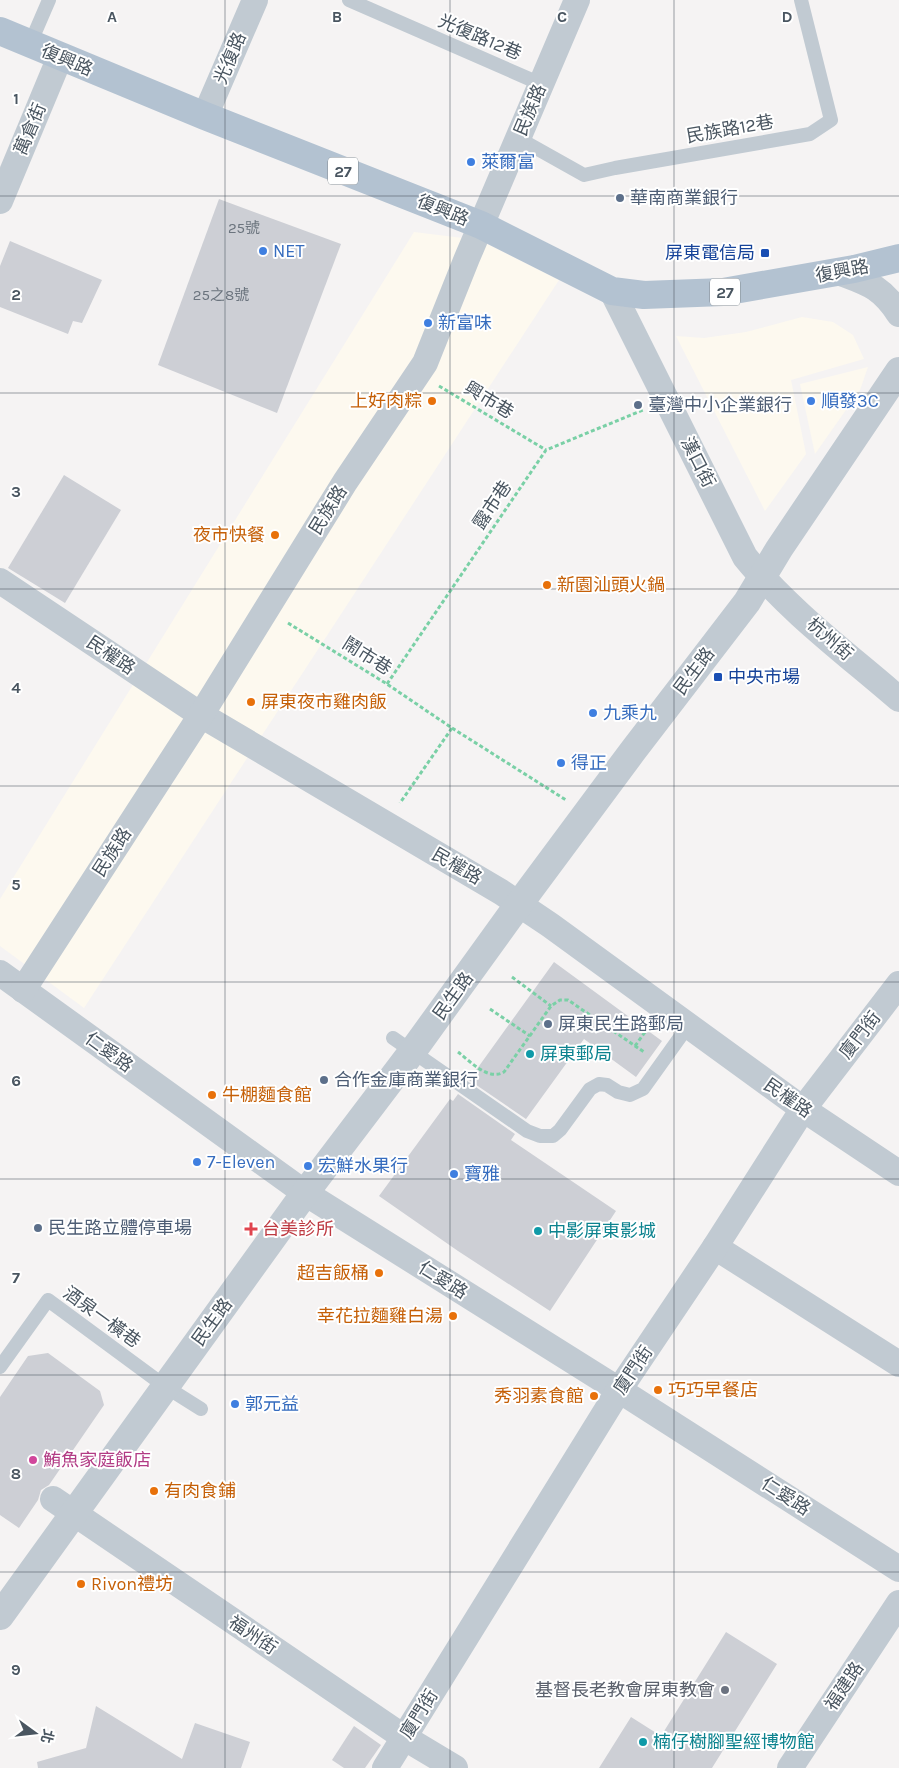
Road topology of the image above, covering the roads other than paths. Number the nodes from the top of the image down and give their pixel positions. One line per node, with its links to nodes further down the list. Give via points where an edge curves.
1 (49, 0): 7 (lane)
2 (255, 0): 10 (street, 光復路)
3 (349, 0): 9 (lane, 光復路12巷)
4 (577, 0): 9 (street, 民族路)
5 (801, 0): 11 (lane, 民族路12巷, via 831,120 810,134 584,175)
6 (0, 31): 7 (main road, 復興路 / 27)
7 (30, 44): 8 (main road, 復興路 / 27)
8 (60, 57): 10 (main road, 復興路 / 27); 12 (street, 萬倉街)
9 (541, 84): 11 (street, 民族路)
10 (205, 116): 13 (main road, 復興路 / 27)
11 (518, 138): 13 (street, 民族路)
12 (0, 201)
13 (481, 225): 16 (main road, 復興路 / 27); 22 (street, 民族路, via 425,362 345,482)
14 (899, 258): 15 (main road, 復興路 / 27)
15 (838, 272): 16 (main road, 復興路 / 27, via 723,292 644,294); 17 (street, via 872,285 889,299)
16 (612, 291): 19 (street, 漢口街, via 746,557)
17 (899, 314)
18 (899, 371): 19 (street, 民生路)
19 (762, 578): 21 (street, 杭州街); 23 (street, 民生路)
20 (0, 581): 22 (street, 民權路)
21 (899, 699)
22 (201, 716): 23 (street, 民權路); 26 (street, 民族路)
23 (518, 904): 27 (street, 民權路); 28 (street, 民生路)
24 (0, 973): 26 (street, 仁愛路)
25 (899, 984): 29 (street, 廈門街)
26 (23, 990): 31 (street, 仁愛路)
27 (688, 1026): 28 (lane, via 643,1089 630,1095 599,1084 590,1089 553,1136 527,1131); 29 (street, 民權路)
28 (402, 1045): 31 (street, 民生路)
29 (803, 1108): 30 (street, 民權路); 32 (street, 廈門街)
30 (899, 1173)
31 (304, 1193): 35 (street, 民生路); 36 (street, 仁愛路)
32 (715, 1247): 33 (street); 36 (street, 廈門街)
33 (899, 1364)
34 (0, 1367): 35 (lane, 酒泉一橫巷, via 48,1300)
35 (166, 1387): 37 (lane, 酒泉一橫巷); 38 (street, 民生路)
36 (619, 1390): 39 (street, 仁愛路); 42 (street, 廈門街)
37 (201, 1409)
38 (64, 1507): 41 (street, 民生路); 42 (street, 福州街)
39 (899, 1569)
40 (899, 1603): 45 (street, 福建路)
41 (0, 1616)
42 (405, 1738): 43 (street, 廈門街); 44 (street, 福州街)
43 (385, 1768)
44 (455, 1768)
45 (790, 1768)

